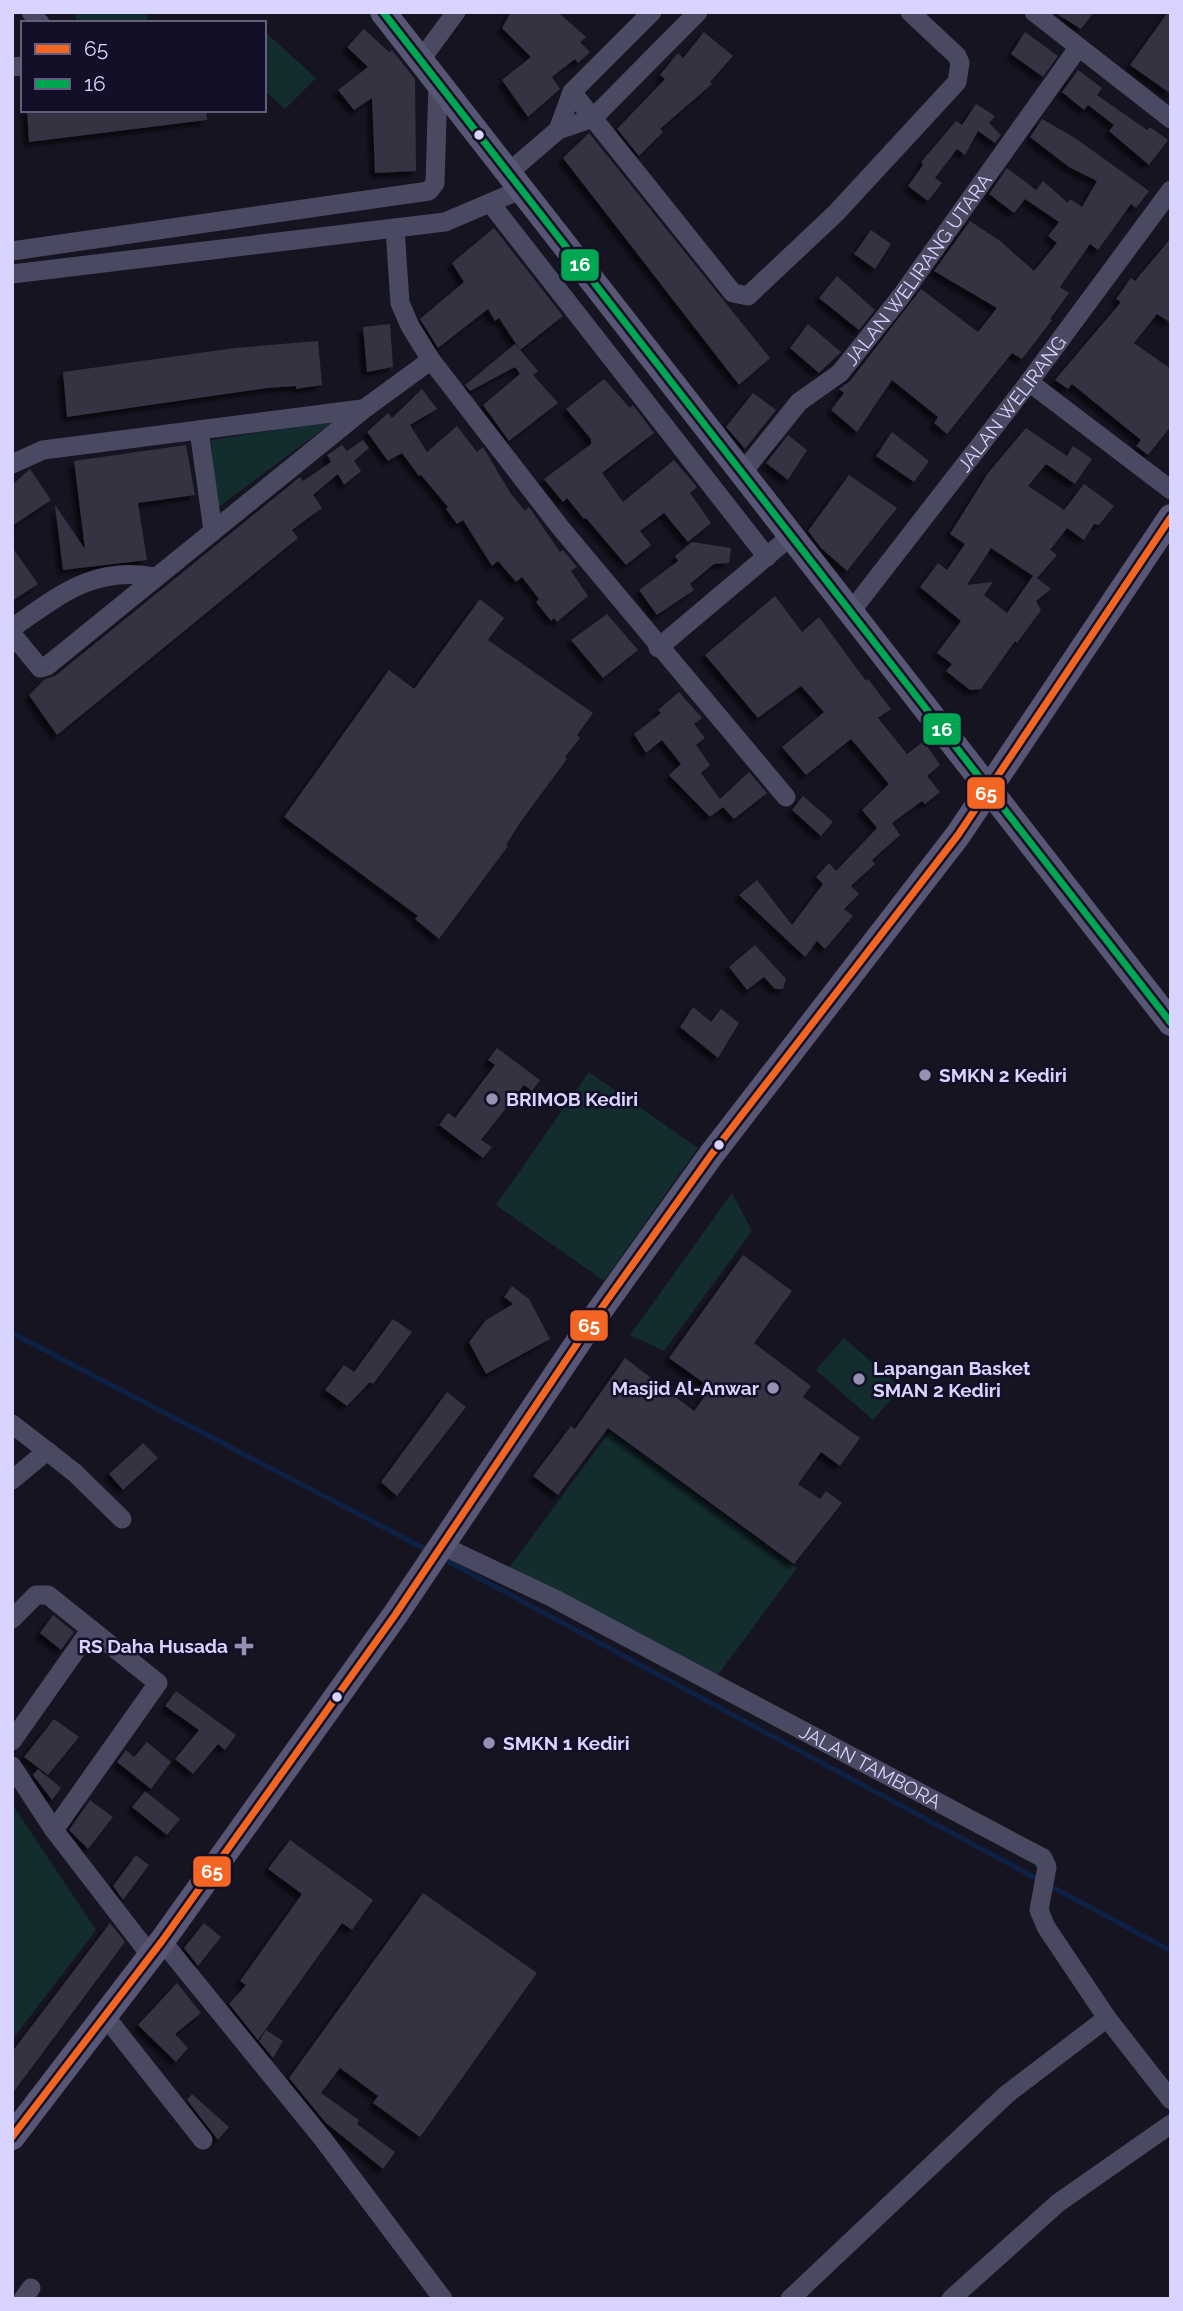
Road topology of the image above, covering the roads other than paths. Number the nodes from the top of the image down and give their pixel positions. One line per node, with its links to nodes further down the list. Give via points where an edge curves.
1 (383, 12): 8 (main road)
2 (456, 12): 8 (street)
3 (652, 12): 10 (street)
4 (698, 12): 11 (street)
5 (910, 12): 11 (street, via 957,56 957,82 836,213 748,296 733,293)
6 (1034, 12): 7 (street)
7 (1078, 48): 12 (street); 27 (street, JALAN WELIRANG UTARA, via 890,310 840,373 799,402)
8 (420, 61): 9 (main road)
9 (438, 85): 14 (main road); 17 (street, via 432,188 423,194)
10 (572, 92): 11 (street); 13 (street)
11 (593, 118): 13 (street)
12 (1171, 119)
13 (558, 131): 14 (street)
14 (514, 182): 16 (street); 27 (main road)
15 (1171, 190): 23 (street, JALAN WELIRANG)
16 (491, 204): 18 (street, via 445,222); 32 (street)
17 (326, 208): 19 (street); 20 (street)
18 (395, 228): 19 (street); 22 (street, via 400,303)
19 (331, 235): 21 (street)
20 (12, 251)
21 (12, 274)
22 (432, 359): 24 (street); 37 (street)
23 (1029, 382): 28 (street); 34 (street, JALAN WELIRANG)
24 (364, 409): 25 (street); 30 (street)
25 (199, 430): 26 (street, via 43,450); 30 (street)
26 (12, 464)
27 (742, 473): 31 (main road)
28 (1171, 490)
29 (1171, 517): 38 (main road)
30 (213, 531): 33 (street)
31 (791, 536): 32 (street); 34 (main road)
32 (767, 557): 37 (street)
33 (156, 577): 35 (street, via 132,572 94,580 69,589); 36 (street, via 47,666 40,668)
34 (849, 614): 38 (main road)
35 (12, 628)
36 (12, 634)
37 (658, 648): 39 (street)
38 (990, 788): 40 (main road); 45 (main road, via 711,1155 593,1320)
39 (786, 797)
40 (1171, 1023)
41 (12, 1424): 42 (street)
42 (47, 1451): 43 (street); 44 (street)
43 (12, 1480)
44 (122, 1519)
45 (438, 1554): 51 (main road); 53 (street, JALAN TAMBORA, via 553,1598 1043,1858 1047,1864 1039,1910 1043,1921)
46 (12, 1619): 47 (street, via 43,1593)
47 (91, 1629): 48 (street); 50 (street, via 158,1683)
48 (12, 1741)
49 (12, 1766): 50 (street)
50 (54, 1830): 51 (street)
51 (156, 1948): 52 (main road); 58 (street, via 201,1985)
52 (105, 2016): 56 (main road); 57 (street)
53 (1107, 2018): 54 (street, JALAN TAMBORA); 59 (street, via 1014,2088)
54 (1171, 2100)
55 (1171, 2124): 60 (street, via 1058,2203)
56 (12, 2137)
57 (203, 2140)
58 (443, 2299)
59 (790, 2299)
60 (951, 2299)

